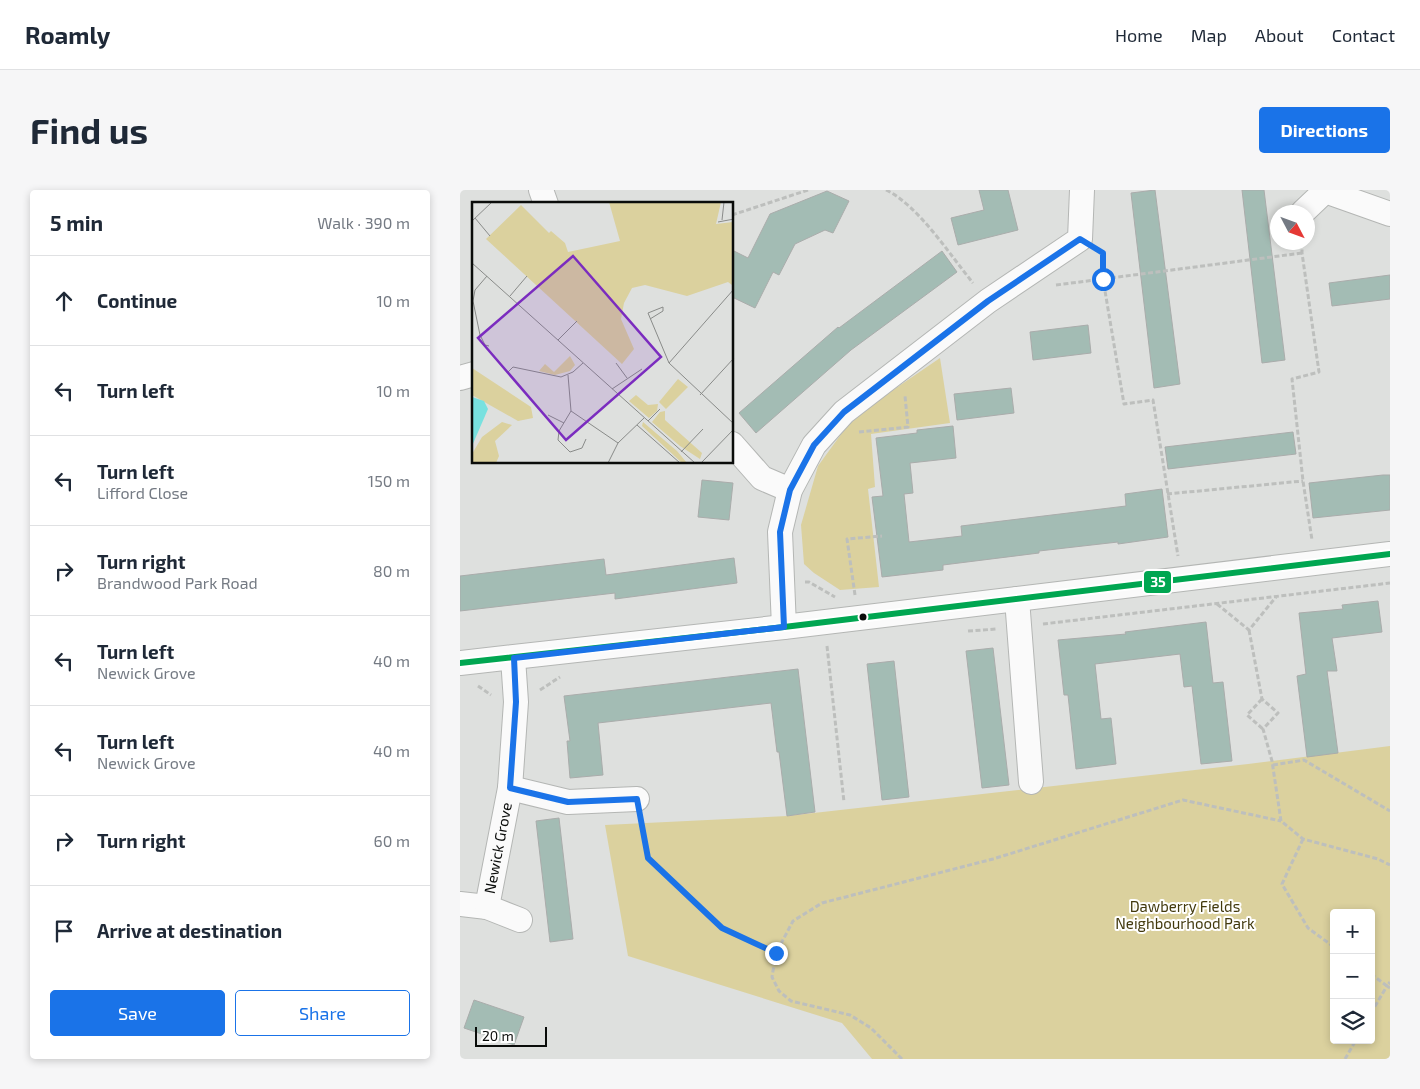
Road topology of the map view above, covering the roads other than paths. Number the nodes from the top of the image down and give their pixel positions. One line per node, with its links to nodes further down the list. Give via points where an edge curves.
1 (540, 190): 4 (street)
2 (1082, 190): 8 (street, via 1080,239 988,301 844,412 814,445)
3 (1325, 191): 5 (street); 6 (street)
4 (545, 202)
5 (1311, 205)
6 (1390, 214)
7 (734, 446): 8 (street, via 762,478)
8 (790, 490): 11 (street, via 780,532)
9 (1390, 554): 10 (street)
10 (1017, 599): 11 (street); 14 (street)
11 (784, 627): 12 (street)
12 (514, 658): 13 (street); 15 (street, Newick Grove, via 516,702)
13 (460, 663)
14 (1032, 782)
15 (510, 788): 16 (street, Newick Grove, via 568,802); 18 (street, Newick Grove)
16 (637, 799)
17 (460, 904): 18 (street, Newick Grove)
18 (487, 907): 19 (street, Newick Grove)
19 (520, 920)

